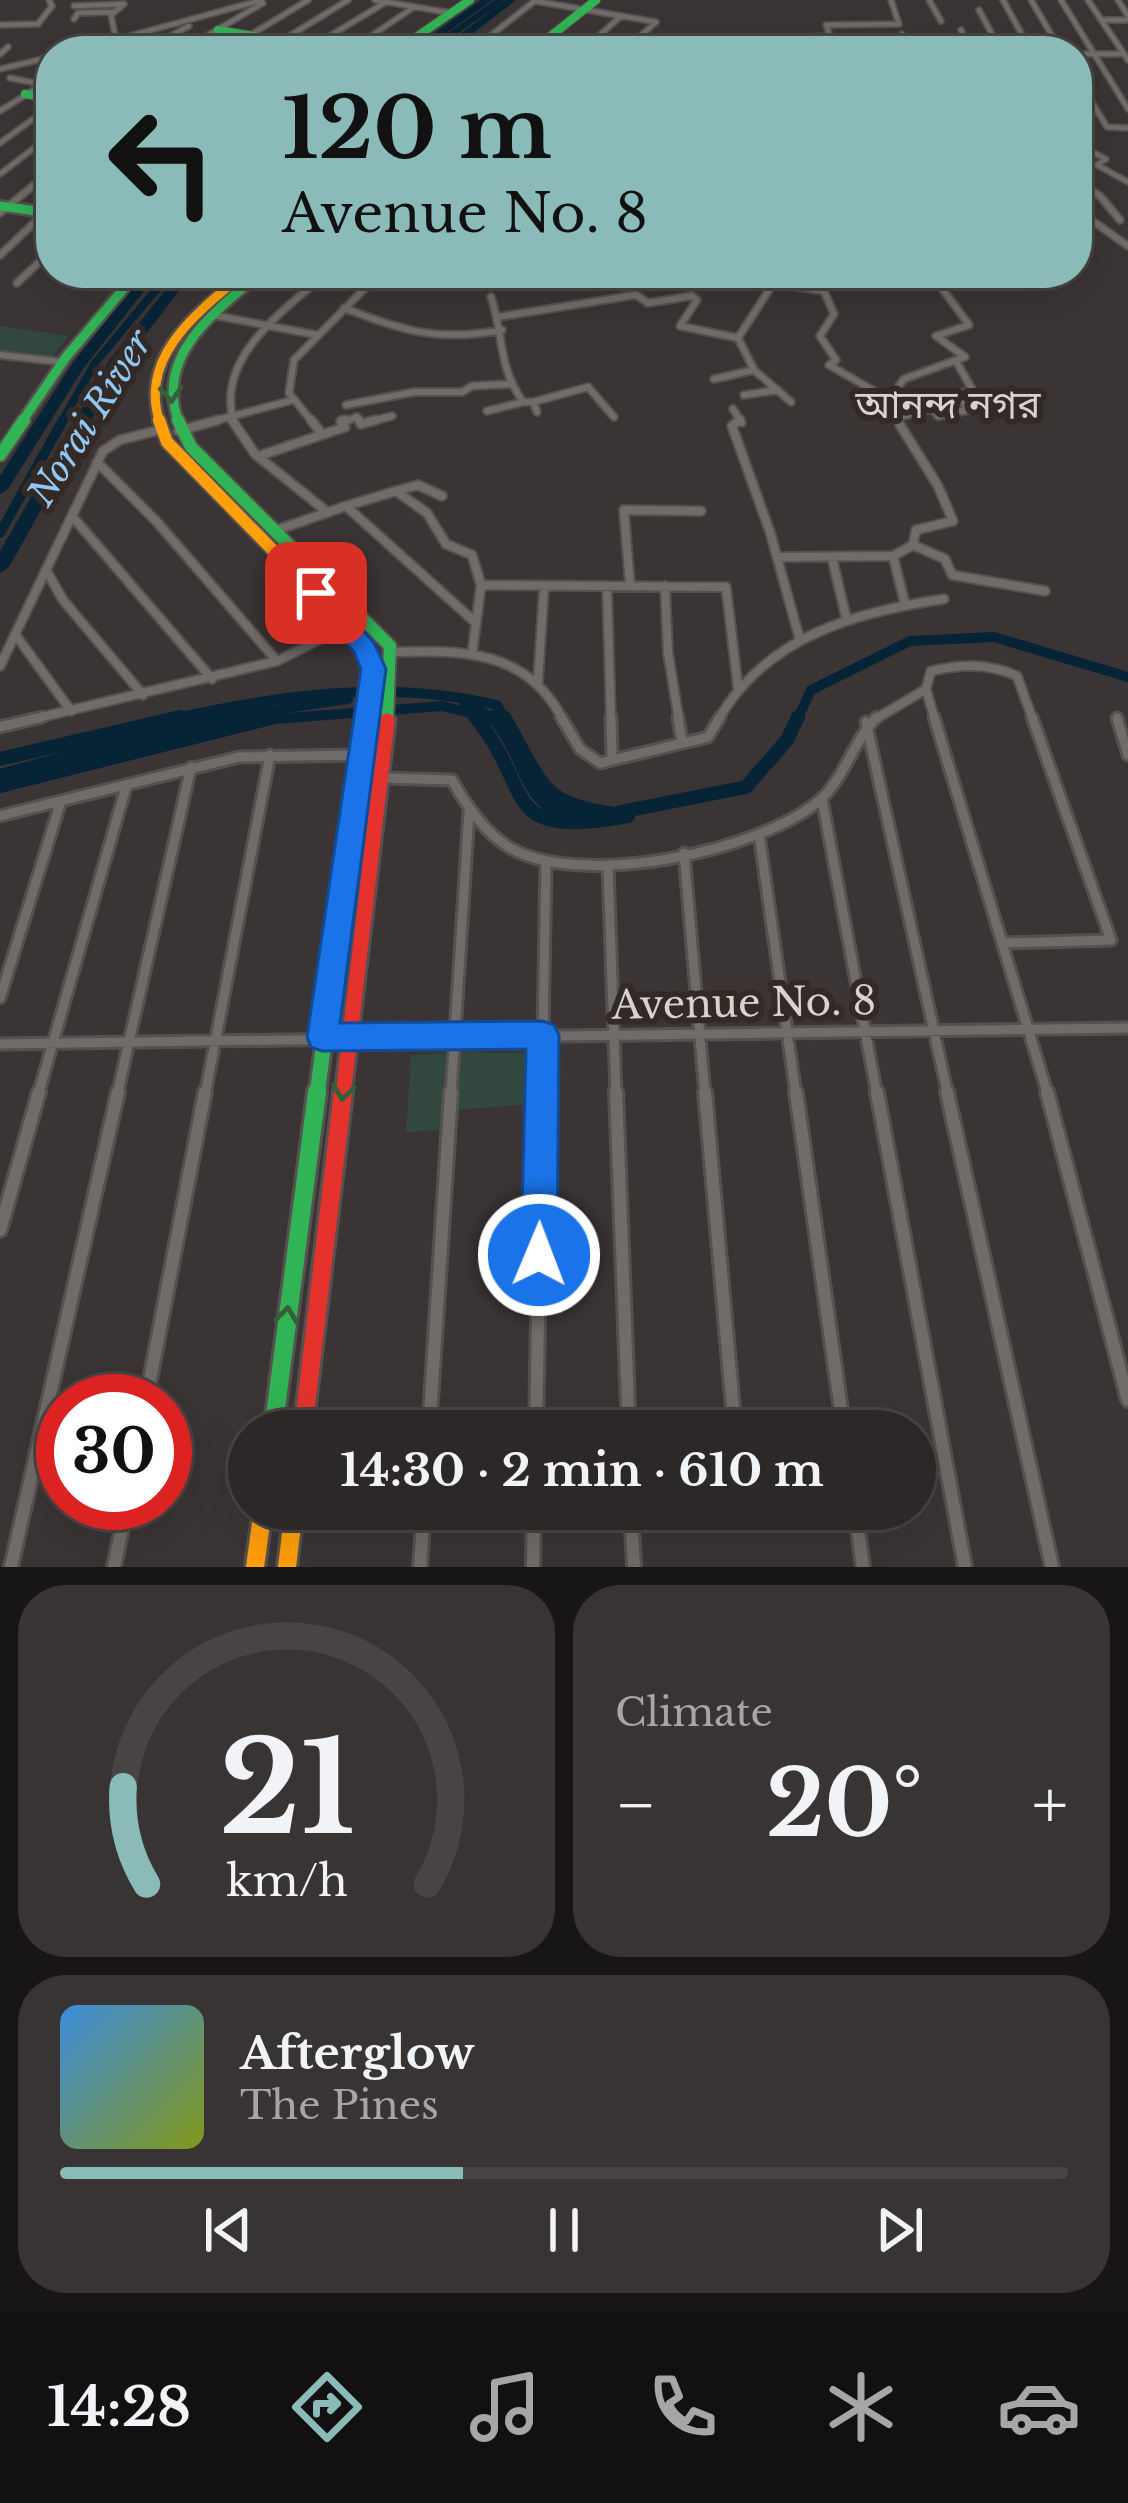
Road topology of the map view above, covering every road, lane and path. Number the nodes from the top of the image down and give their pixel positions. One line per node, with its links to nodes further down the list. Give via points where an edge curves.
1 (50, 0): 29 (street, via 38,24)
2 (265, 0): 31 (street); 36 (street)
3 (308, 0): 34 (street)
4 (348, 0): 40 (street)
5 (375, 0): 16 (street)
6 (471, 0): 22 (street); 44 (street)
7 (891, 0): 50 (street, via 899,24 827,25)
8 (929, 0): 27 (street)
9 (1003, 0): 53 (street)
10 (1031, 0): 54 (street)
11 (1061, 0): 55 (street)
12 (1088, 0): 26 (street)
13 (1118, 0): 24 (street)
14 (536, 1): 17 (street); 45 (street)
15 (124, 2): 18 (street); 21 (street)
16 (386, 2): 19 (street); 41 (street)
17 (584, 4): 23 (street); 46 (street); 47 (street)
18 (74, 6)
19 (414, 7): 22 (street); 42 (street)
20 (980, 10): 52 (street)
21 (115, 12): 25 (street); 35 (street)
22 (451, 14): 43 (street)
23 (621, 16): 48 (street); 49 (street, via 656,22)
24 (1128, 18): 26 (street)
25 (74, 19)
26 (1101, 20): 56 (street)
27 (941, 21)
28 (0, 25): 29 (street)
29 (12, 25): 33 (street)
30 (189, 26): 37 (street)
31 (218, 30): 34 (street); 38 (street)
32 (961, 30): 51 (street)
33 (7, 35)
34 (249, 35): 39 (street)
35 (114, 36)
36 (131, 36)
37 (170, 36)
38 (208, 36)
39 (254, 36)
40 (289, 36)
41 (330, 36)
42 (371, 36)
43 (421, 36)
44 (421, 36)
45 (490, 36)
46 (540, 36)
47 (549, 36)
48 (599, 36)
49 (641, 36)
50 (829, 36)
51 (964, 36)
52 (993, 36)
53 (1023, 36)
54 (1052, 36)
55 (1083, 36)
56 (1117, 44): 57 (street); 62 (street)
57 (1128, 44)
58 (8, 47): 60 (street)
59 (1092, 51): 61 (street)
60 (0, 54)
61 (1094, 54): 62 (street); 71 (street)
62 (1126, 56)
63 (36, 61): 64 (street)
64 (0, 69)
65 (10, 78): 66 (street)
66 (36, 83)
67 (36, 87): 68 (street)
68 (25, 94): 69 (street); 72 (street)
69 (36, 97)
70 (1092, 103): 74 (street, via 1107,128)
71 (1128, 109)
72 (0, 111)
73 (36, 114): 75 (street)
74 (1128, 128)
75 (0, 143)
76 (36, 146): 78 (street)
77 (1092, 152): 80 (street)
78 (0, 174)
79 (36, 182): 82 (street)
80 (1128, 186)
81 (1092, 191): 84 (street)
82 (2, 208): 83 (street)
83 (36, 209)
84 (1124, 219): 87 (street)
85 (1092, 221): 87 (street)
86 (36, 222): 89 (street)
87 (1104, 230): 88 (street)
88 (1128, 246)
89 (0, 255)
90 (36, 266): 91 (street)
91 (17, 284)
92 (126, 288): 110 (street)
93 (228, 288): 126 (street, via 160,356 151,391)
94 (244, 288): 102 (street)
95 (310, 288): 104 (street)
96 (365, 288): 101 (street)
97 (770, 288): 107 (street)
98 (805, 288): 109 (street, via 824,291 834,314 820,336 836,360 829,365 880,394)
99 (940, 288): 109 (street, via 969,326 936,336 965,357)
100 (491, 297): 103 (street)
101 (344, 308): 105 (street, via 417,338); 106 (street)
102 (212, 315): 104 (street); 127 (street, one-way to 127, via 170,371)
103 (499, 317): 105 (street); 107 (street, via 636,295 648,303 692,296 697,300 680,326)
104 (268, 326): 106 (street); 123 (street, via 228,380)
105 (502, 330): 113 (street)
106 (316, 335): 116 (street, via 293,360)
107 (738, 338): 111 (street)
108 (2, 357): 110 (street)
109 (956, 361): 139 (street, via 973,391 958,394 968,410 938,416 933,409 901,420 953,521 916,530)
110 (62, 362): 129 (street)
111 (754, 370): 112 (street); 114 (street)
112 (714, 379)
113 (510, 384): 117 (street); 119 (street)
114 (778, 390): 115 (street); 118 (street)
115 (744, 394)
116 (293, 400): 123 (street); 128 (street)
117 (528, 402): 121 (street); 122 (street); 125 (street, via 588,387)
118 (791, 402)
119 (346, 405)
120 (733, 409): 141 (street, via 755,498)
121 (487, 411)
122 (538, 412)
123 (232, 416): 127 (street); 130 (street)
124 (392, 416): 128 (street, via 362,424 356,417)
125 (614, 417)
126 (159, 430): 131 (street, via 114,442); 154 (street)
127 (178, 431): 138 (street)
128 (322, 434): 130 (street)
129 (0, 455)
130 (259, 456): 135 (street)
131 (97, 462): 137 (street); 159 (street)
132 (396, 491): 133 (street, via 418,485); 134 (street); 144 (street, via 427,513 446,544 472,555)
133 (442, 496)
134 (346, 506): 135 (street); 153 (street)
135 (326, 511): 138 (street)
136 (700, 511): 145 (street, via 624,510)
137 (73, 516): 143 (street); 162 (street)
138 (274, 531): 157 (street, via 372,623)
139 (913, 545): 140 (street); 149 (street, via 944,559 952,575)
140 (893, 556): 142 (street); 151 (street)
141 (782, 557): 142 (street); 156 (street)
142 (832, 558): 152 (street)
143 (46, 570): 155 (street); 166 (street)
144 (481, 585): 147 (street); 153 (street)
145 (631, 585): 146 (street); 148 (street)
146 (665, 586): 164 (street, via 727,588); 171 (street)
147 (544, 588): 148 (street); 163 (street)
148 (607, 588): 175 (street)
149 (1045, 591)
150 (944, 599): 151 (street)
151 (905, 604): 152 (street)
152 (847, 621): 156 (street)
153 (476, 623): 158 (street)
154 (347, 626): 159 (street); 174 (street, via 368,653 373,687)
155 (15, 634): 160 (street); 167 (street)
156 (800, 640): 164 (street)
157 (391, 652): 158 (street); 177 (street)
158 (472, 655): 163 (street)
159 (277, 661): 162 (street)
160 (0, 666)
161 (922, 669): 165 (street)
162 (212, 680): 166 (street)
163 (538, 681): 175 (street, via 587,757)
164 (738, 688): 171 (street, via 708,737)
165 (926, 689): 169 (street); 187 (street, via 931,671 960,664 1017,676); 189 (street)
166 (143, 695): 167 (street)
167 (71, 711): 170 (street)
168 (1117, 718): 172 (street)
169 (866, 722): 179 (street); 193 (street)
170 (0, 727)
171 (682, 742): 175 (street)
172 (1128, 754)
173 (270, 755): 174 (street); 176 (street); 201 (street)
174 (362, 755): 202 (street)
175 (612, 759)
176 (191, 767): 178 (street); 203 (street)
177 (383, 778): 181 (street, via 452,780); 200 (street)
178 (126, 787): 180 (street); 204 (street)
179 (822, 799): 183 (street); 194 (street)
180 (61, 801): 182 (street); 190 (street)
181 (469, 812): 185 (street, via 514,850); 196 (street)
182 (0, 816)
183 (759, 834): 184 (street); 195 (street)
184 (683, 854): 186 (street); 198 (street)
185 (546, 862): 186 (street); 199 (street)
186 (608, 867): 197 (street)
187 (1111, 940): 188 (street); 189 (street)
188 (1128, 940)
189 (1003, 943): 192 (street)
190 (0, 998)
191 (1128, 1028): 192 (street, Avenue No. 8)
192 (1031, 1029): 193 (street, Avenue No. 8); 207 (street)
193 (935, 1030): 194 (street, Avenue No. 8); 233 (street)
194 (866, 1031): 195 (street, Avenue No. 8); 232 (street)
195 (787, 1033): 198 (street, Avenue No. 8); 216 (street)
196 (453, 1034): 199 (street, Avenue No. 8); 200 (street, Avenue No. 8); 212 (street)
197 (614, 1034): 198 (street, Avenue No. 8); 199 (street, Avenue No. 8); 214 (street)
198 (698, 1034): 215 (street)
199 (543, 1035): 213 (street)
200 (350, 1036): 202 (street, Avenue No. 8); 211 (street, one-way to 211)
201 (216, 1037): 202 (street, Avenue No. 8); 203 (street, Avenue No. 8); 208 (street)
202 (322, 1037): 210 (street, one-way to 202)
203 (133, 1039): 204 (street, Avenue No. 8); 224 (street)
204 (52, 1042): 205 (street, Avenue No. 8); 206 (street)
205 (0, 1044)
206 (0, 1230)
207 (1121, 1352): 209 (street)
208 (151, 1374)
209 (1128, 1400)
210 (275, 1410)
211 (305, 1410)
212 (430, 1410)
213 (536, 1410)
214 (627, 1410)
215 (733, 1410)
216 (841, 1410)
217 (122, 1530): 225 (street)
218 (259, 1530): 226 (street)
219 (291, 1530): 227 (street)
220 (423, 1530): 228 (street)
221 (534, 1530): 229 (street)
222 (633, 1530): 230 (street)
223 (858, 1530): 231 (street)
224 (11, 1567)
225 (114, 1567)
226 (255, 1567)
227 (287, 1567)
228 (421, 1567)
229 (533, 1567)
230 (634, 1567)
231 (863, 1567)
232 (965, 1567)
233 (1052, 1567)

